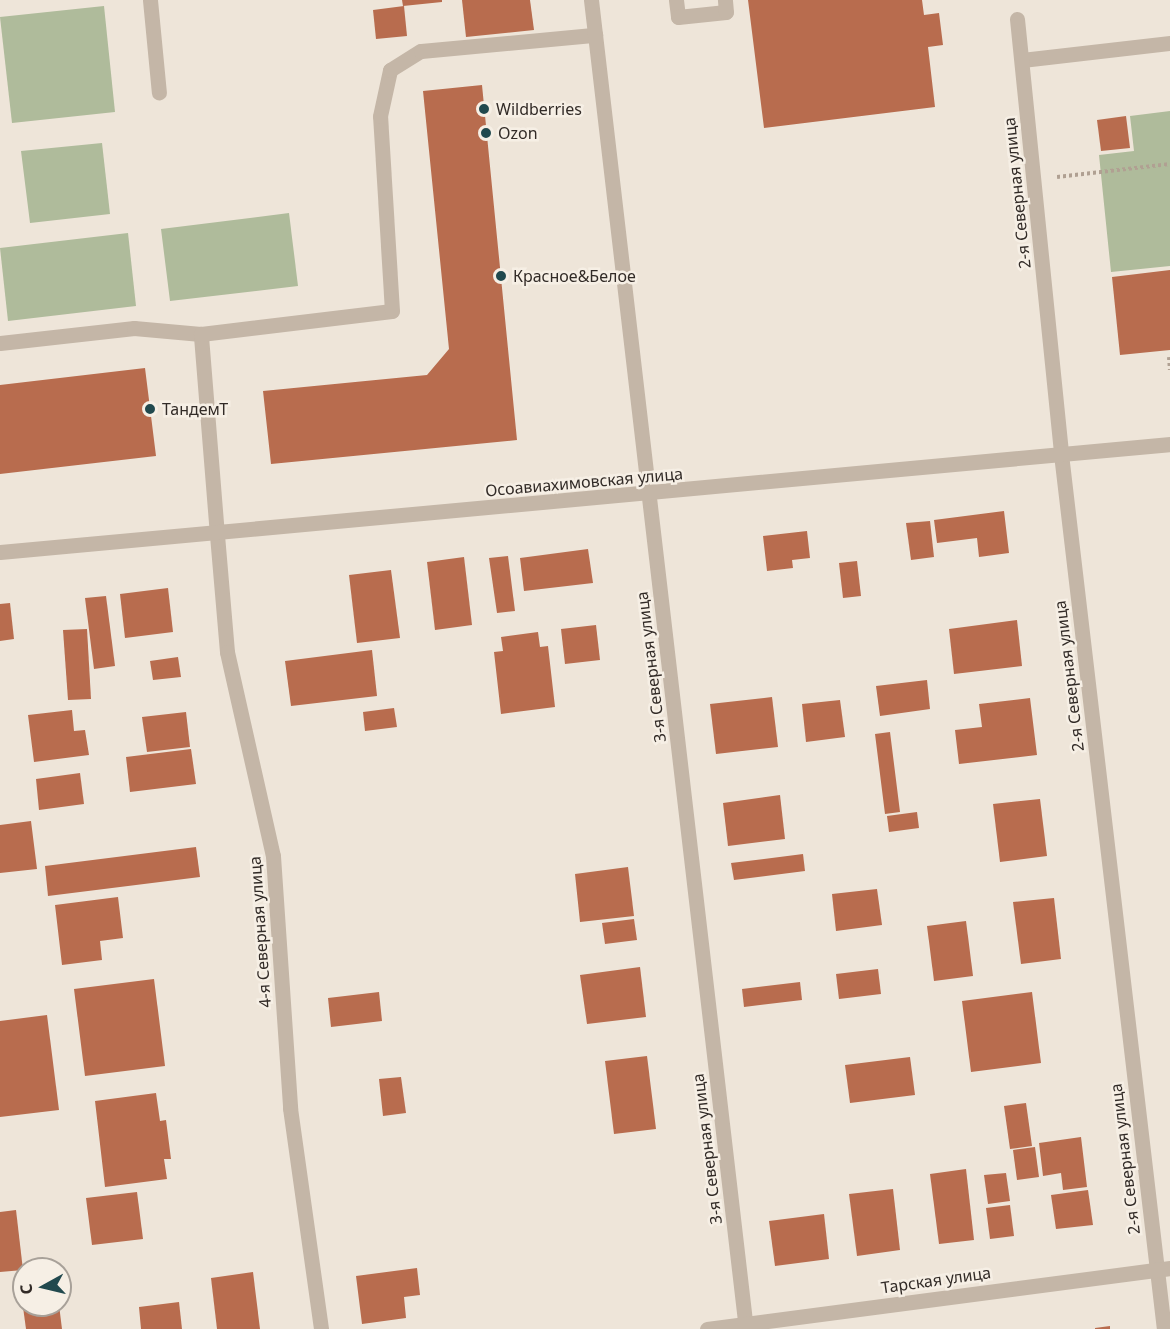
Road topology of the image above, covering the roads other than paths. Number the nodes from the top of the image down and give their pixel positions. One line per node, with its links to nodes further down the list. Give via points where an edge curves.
1 (150, 0): 9 (street)
2 (591, 0): 6 (street, 3-я Северная улица)
3 (676, 0): 4 (street, via 678,17 726,12)
4 (724, 0)
5 (1017, 19): 8 (street, 2-я Северная улица)
6 (595, 35): 10 (street, via 421,51 390,70 380,116 392,311); 14 (street, 3-я Северная улица)
7 (1170, 43): 8 (street)
8 (1022, 60): 13 (street, 2-я Северная улица)
9 (159, 93)
10 (201, 334): 11 (street, via 134,328); 15 (street, 4-я Северная улица)
11 (0, 343)
12 (1170, 444): 13 (street, Осоавиахимовская улица)
13 (1061, 454): 14 (street, Осоавиахимовская улица); 17 (street, 2-я Северная улица)
14 (649, 493): 15 (street, Осоавиахимовская улица); 18 (street, 3-я Северная улица)
15 (217, 535): 16 (street, Осоавиахимовская улица); 19 (street, 4-я Северная улица, via 227,652 273,856 290,1108)
16 (0, 552)
17 (1163, 1268): 18 (street, Тарская улица); 21 (street, 2-я Северная улица)
18 (746, 1326): 20 (street, Тарская улица)
19 (321, 1329)
20 (707, 1329)
21 (1164, 1329)

